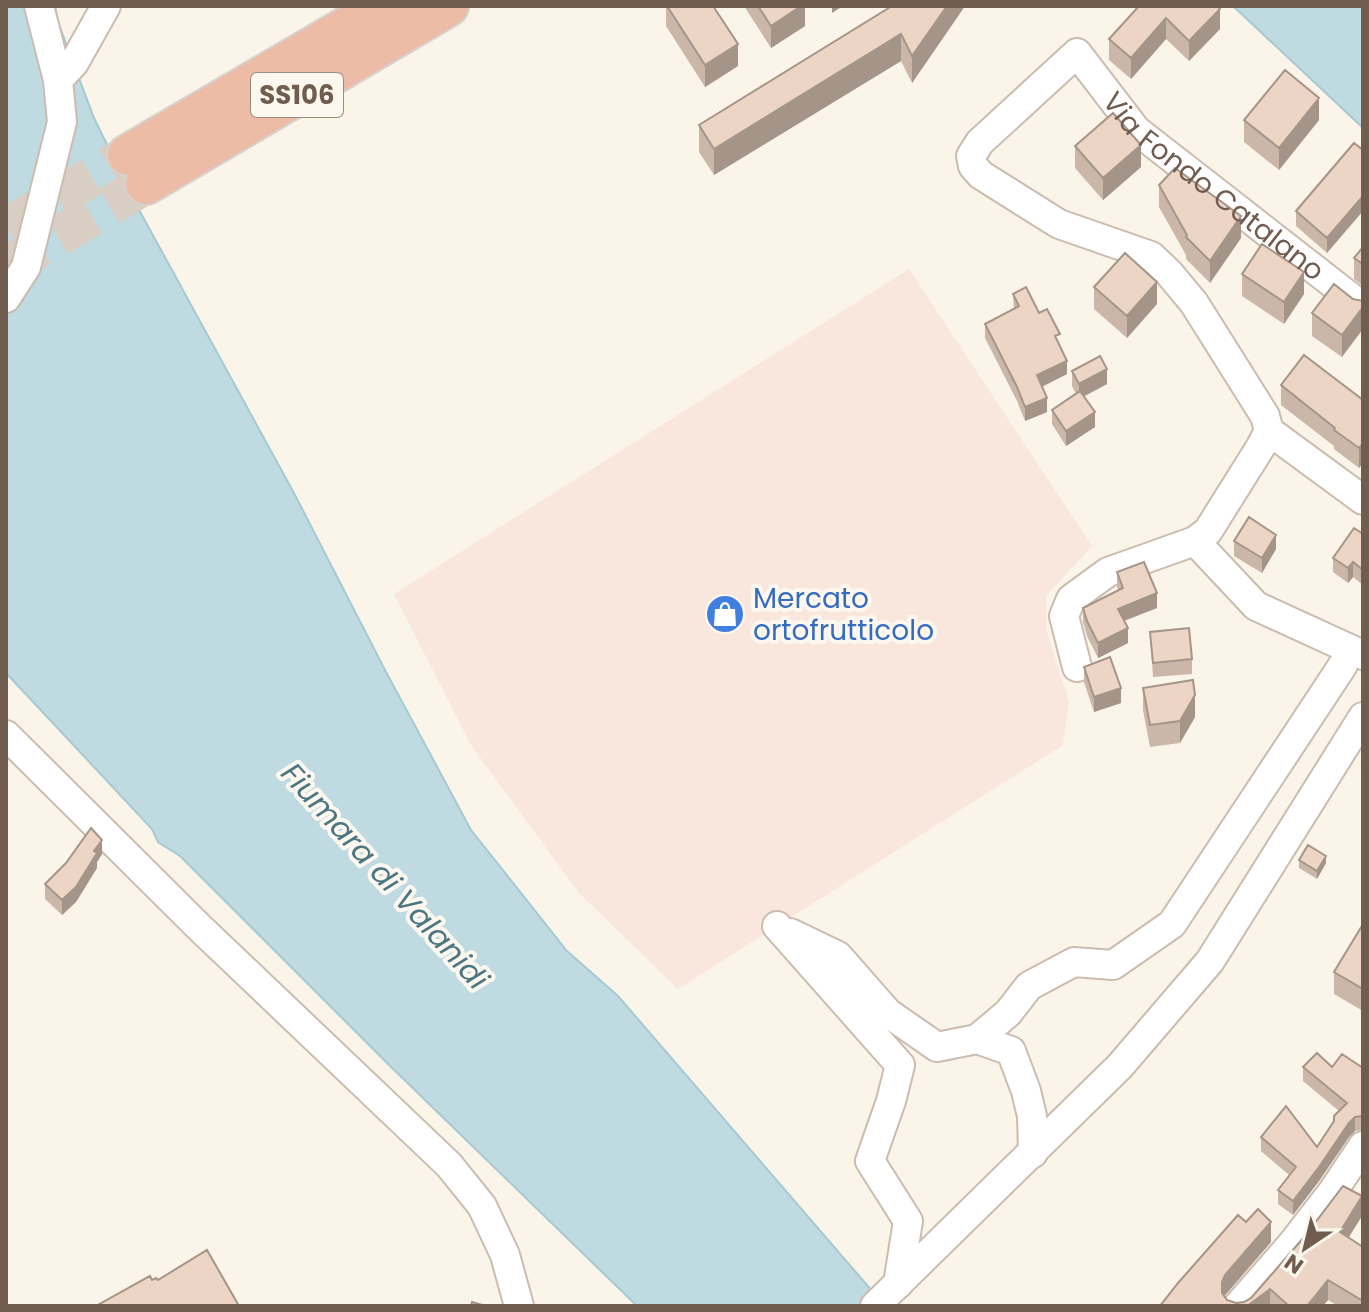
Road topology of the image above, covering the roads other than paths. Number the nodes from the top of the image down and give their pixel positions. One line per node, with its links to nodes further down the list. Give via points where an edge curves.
1 (39, 6): 5 (street)
2 (106, 6): 5 (street)
3 (383, 6): 4 (highway, SS106, via 137,170)
4 (448, 6)
5 (66, 71): 6 (street, via 62,122 26,267)
6 (6, 298)
7 (1363, 307): 8 (street, Via Fondo Catalano, via 1136,130 1077,53 980,142 971,156 981,175 1059,224 1151,256 1169,273 1194,303 1265,416)
8 (1269, 431): 9 (street); 10 (street, via 1208,531)
9 (1363, 500)
10 (1195, 541): 11 (street, via 1256,606); 12 (street, via 1108,572 1071,599 1064,616)
11 (1353, 660): 15 (street, via 1172,924 1113,965 1074,962 1029,986)
12 (1077, 667)
13 (1363, 717): 19 (street, via 1210,961 1120,1066)
14 (6, 735): 21 (street, via 449,1165 482,1206 505,1255)
15 (977, 1039): 16 (street); 19 (street, via 1011,1051 1032,1116)
16 (937, 1047): 17 (street); 17 (street, via 888,1013 838,956 777,926 900,1065)
17 (891, 1101): 20 (street, via 870,1161 908,1221)
18 (1363, 1146): 23 (street, via 1292,1244)
19 (1033, 1153): 20 (street)
20 (898, 1284): 22 (street)
21 (519, 1306)
22 (875, 1306)
23 (1238, 1306)

